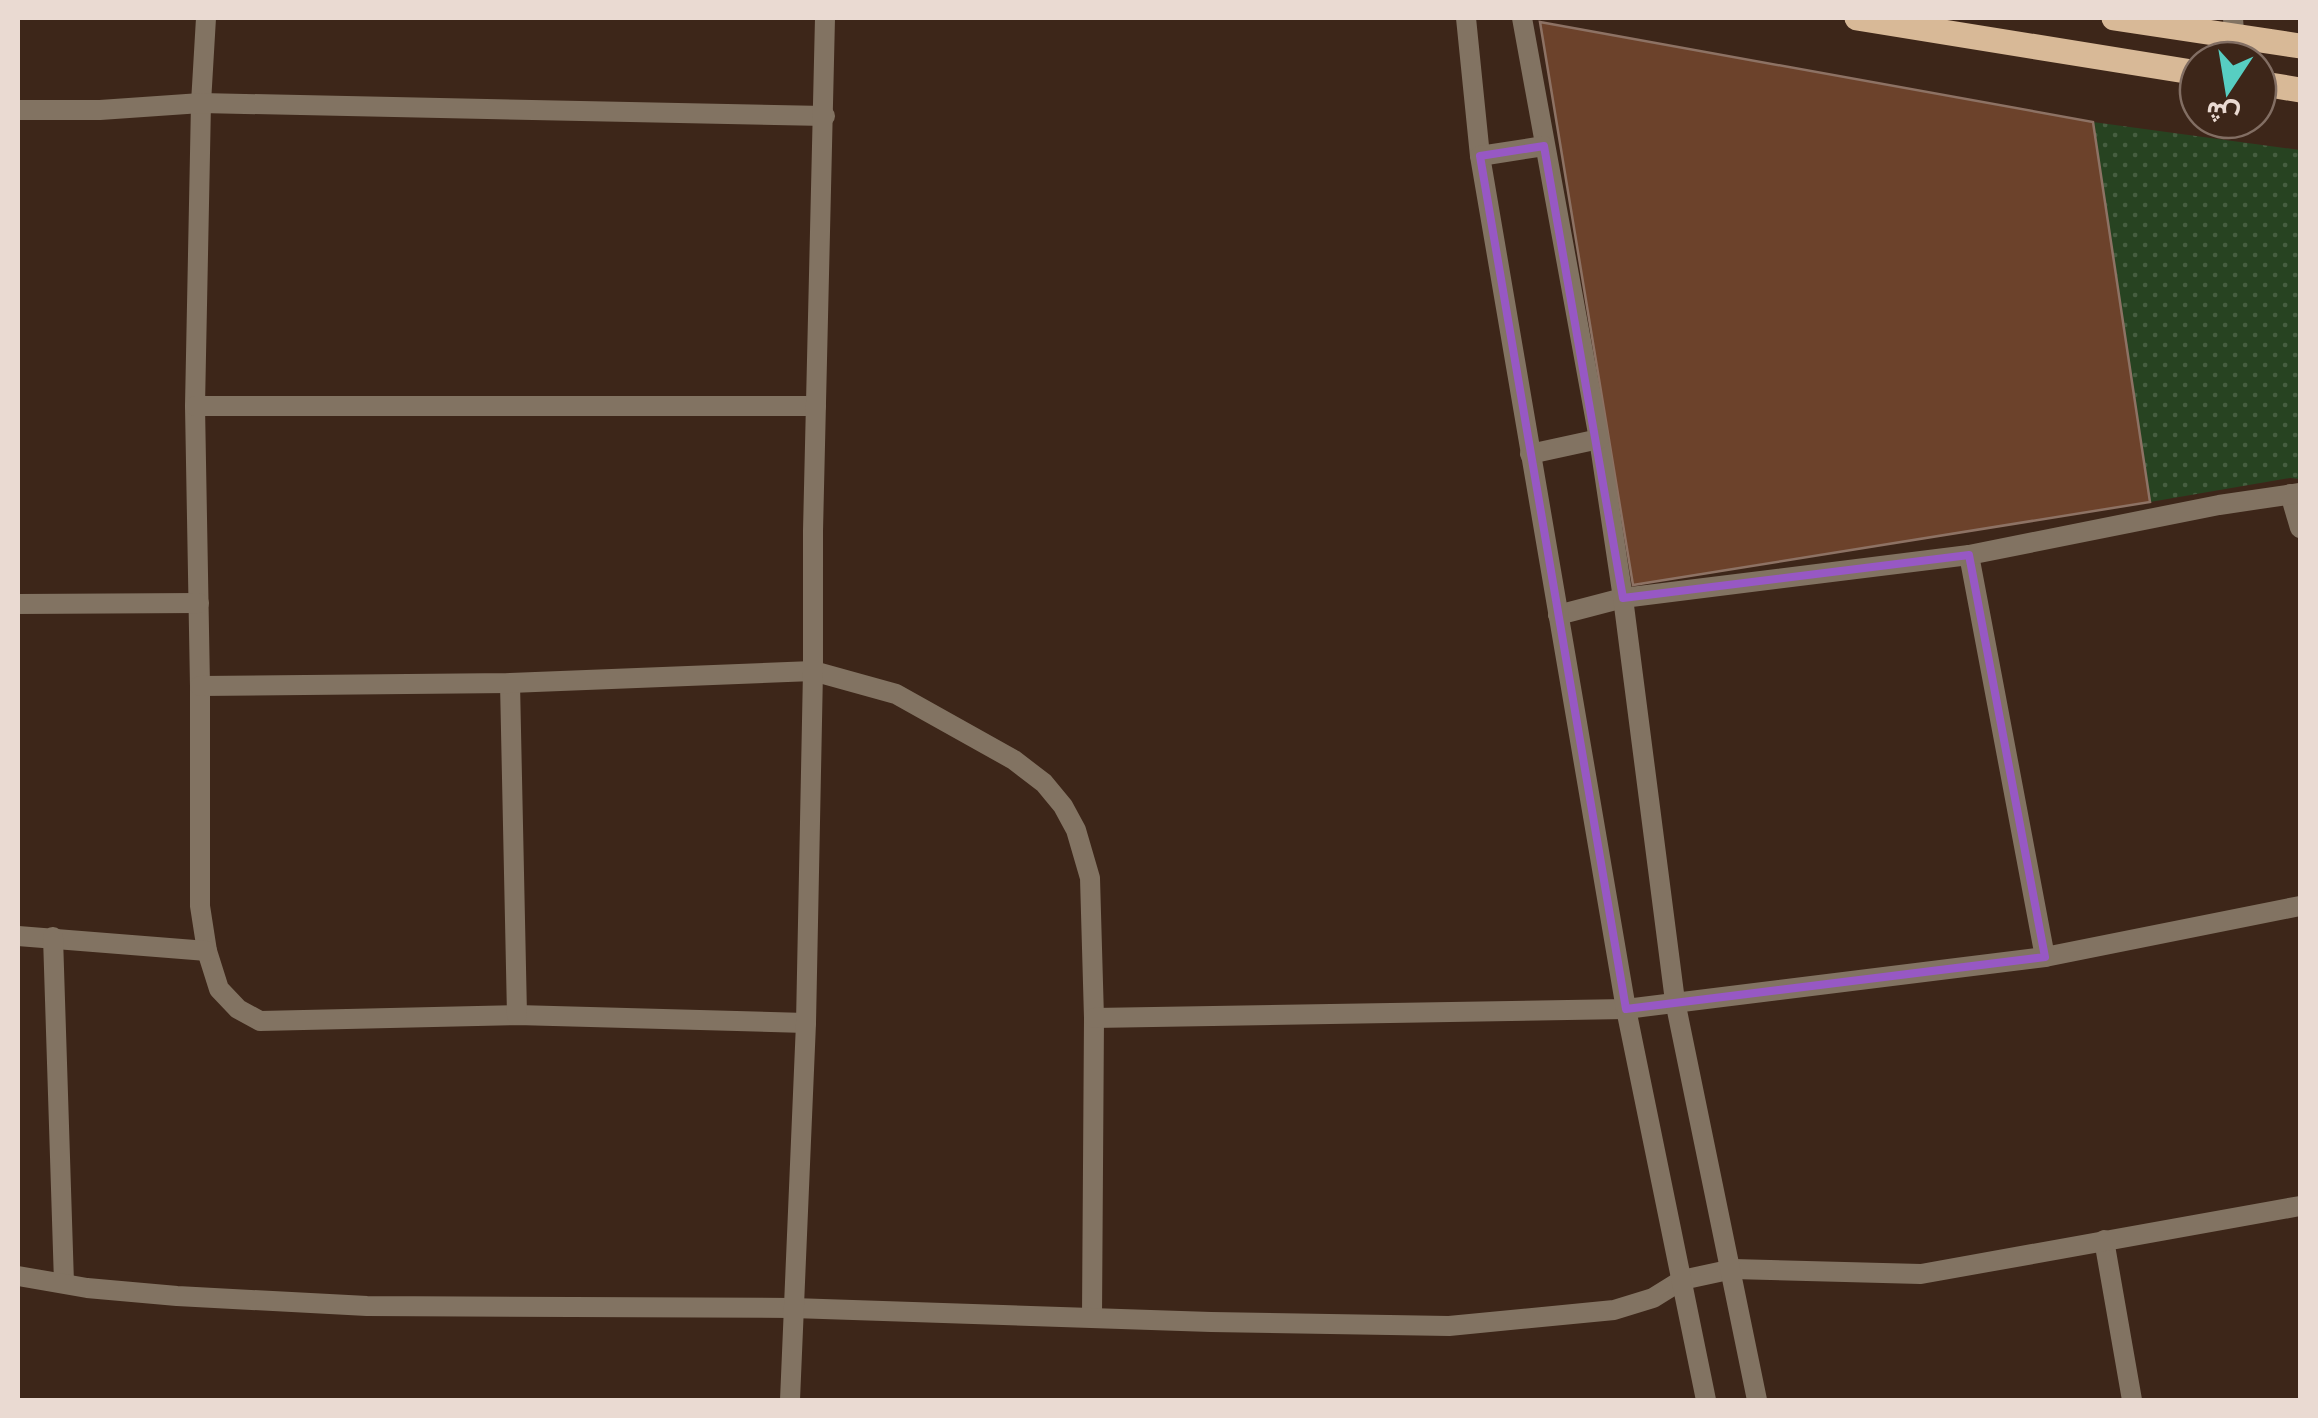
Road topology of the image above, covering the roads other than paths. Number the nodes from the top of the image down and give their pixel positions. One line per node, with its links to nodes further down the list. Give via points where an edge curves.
1 (206, 18): 12 (street)
2 (826, 18): 14 (street)
3 (1466, 18): 16 (street)
4 (1522, 18): 15 (street)
5 (1857, 18): 7 (main road)
6 (2114, 18): 9 (main road)
7 (1910, 22): 8 (main road)
8 (1996, 29): 11 (main road)
9 (2235, 38): 10 (main road)
10 (2300, 46)
11 (2178, 70)
12 (200, 103): 13 (street); 14 (street); 17 (street)
13 (18, 110)
14 (825, 116): 18 (street)
15 (1544, 146): 16 (street); 19 (street)
16 (1480, 156): 20 (street)
17 (195, 406): 18 (street); 25 (street)
18 (816, 406): 28 (street)
19 (1598, 439): 20 (street); 24 (street)
20 (1530, 454): 27 (street)
21 (2295, 493): 22 (street); 23 (street)
22 (2300, 528)
23 (1969, 555): 24 (street); 35 (street)
24 (1623, 598): 27 (street); 36 (street)
25 (199, 602): 26 (street); 30 (street)
26 (18, 604)
27 (1558, 615): 37 (street)
28 (813, 671): 29 (street); 39 (street, via 896,694 1044,783 1076,830 1090,878); 40 (street)
29 (510, 683): 30 (street); 38 (street)
30 (200, 686): 34 (street, via 200,906)
31 (2300, 906): 35 (street)
32 (18, 936): 33 (street)
33 (53, 937): 34 (street); 46 (street)
34 (207, 952): 38 (street, via 219,989 260,1021)
35 (2045, 956): 36 (street)
36 (1675, 1001): 37 (street); 43 (street)
37 (1626, 1009): 39 (street); 45 (street)
38 (517, 1015): 40 (street)
39 (1094, 1018): 48 (street)
40 (806, 1023): 47 (street)
41 (2300, 1206): 42 (street)
42 (2104, 1240): 43 (street, via 1921,1274); 52 (street)
43 (1732, 1269): 45 (street); 51 (street)
44 (18, 1276): 46 (street)
45 (1682, 1280): 48 (street, via 1614,1310 1449,1326); 50 (street)
46 (64, 1283): 47 (street, via 367,1306)
47 (793, 1308): 48 (street); 49 (street)
48 (1092, 1316)
49 (790, 1400)
50 (1706, 1400)
51 (1757, 1400)
52 (2132, 1400)

